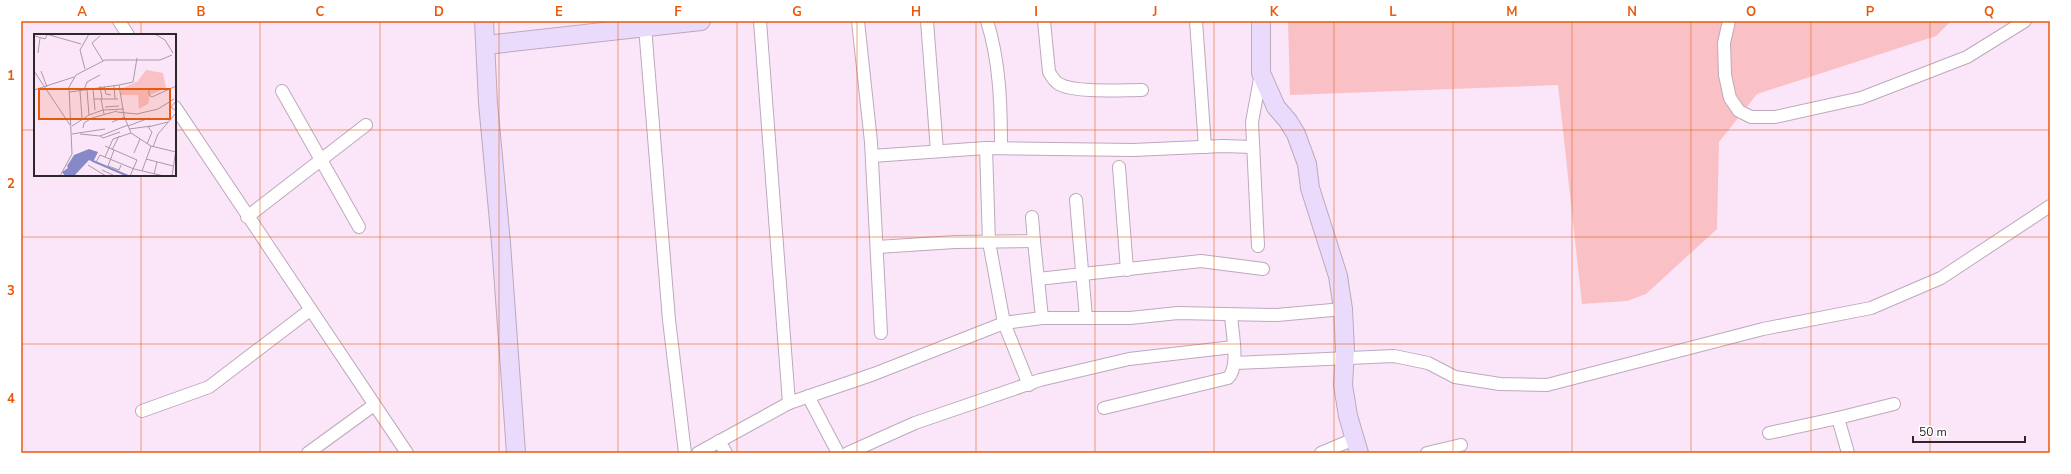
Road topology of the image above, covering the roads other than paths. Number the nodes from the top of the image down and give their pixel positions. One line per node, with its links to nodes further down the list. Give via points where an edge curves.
1 (119, 21): 14 (street)
2 (484, 21): 15 (street)
3 (701, 21): 13 (street)
4 (760, 21): 54 (street)
5 (858, 21): 26 (street)
6 (927, 21): 25 (street)
7 (987, 21): 24 (street, via 992,36 1001,102)
8 (1044, 21): 17 (street, via 1050,72 1058,84 1071,88)
9 (1196, 21): 21 (street)
10 (1261, 21): 16 (street)
11 (1729, 21): 12 (street, via 1724,43 1725,75 1730,98 1739,111 1751,117 1775,117 1860,98 1968,57)
12 (2025, 21)
13 (645, 27): 15 (street); 67 (street, via 669,320)
14 (127, 34)
15 (486, 45): 66 (street, via 488,102)
16 (1261, 73): 22 (street, via 1254,105); 42 (street, via 1276,108 1296,134 1307,164 1310,188 1338,276)
17 (1142, 90)
18 (282, 91): 27 (street)
19 (176, 109): 31 (street)
20 (366, 125): 27 (street)
21 (1205, 147): 22 (street); 24 (street, via 1133,150)
22 (1253, 147): 36 (street)
23 (986, 148): 24 (street); 25 (street); 35 (street)
24 (1002, 148)
25 (937, 151): 26 (street)
26 (872, 156): 37 (street)
27 (321, 160): 31 (street); 33 (street)
28 (1119, 167): 39 (street)
29 (1076, 200): 40 (street)
30 (2050, 206): 50 (street, via 1941,278 1871,308 1762,329 1547,385 1500,384 1455,377 1428,363 1394,356)
31 (247, 217): 43 (street)
32 (1032, 217): 34 (street)
33 (359, 227)
34 (1034, 241): 35 (street); 41 (street)
35 (989, 242): 37 (street); 47 (street)
36 (1258, 246)
37 (877, 254): 48 (street)
38 (1263, 269): 39 (street, via 1201,261)
39 (1127, 270): 40 (street)
40 (1081, 275): 41 (street); 46 (street)
41 (1038, 279): 45 (street)
42 (1343, 309): 44 (street, via 1277,315); 50 (street)
43 (310, 310): 56 (street); 58 (street, via 209,387)
44 (1231, 315): 46 (street, via 1178,313 1130,318); 49 (street)
45 (1042, 318): 46 (street); 47 (street)
46 (1086, 318)
47 (1004, 323): 52 (street); 53 (street, via 955,344)
48 (881, 333)
49 (1233, 347): 51 (street); 52 (street, via 1129,359)
50 (1344, 358): 51 (street); 63 (street, via 1343,385)
51 (1235, 363): 57 (street, via 1233,373 1221,381)
52 (1029, 385): 71 (street, via 915,423)
53 (808, 396): 54 (street); 70 (street)
54 (789, 403): 61 (street)
55 (1894, 404): 59 (street)
56 (374, 405): 64 (street); 65 (street)
57 (1104, 408)
58 (142, 411)
59 (1838, 418): 60 (street); 74 (street)
60 (1769, 433)
61 (719, 442): 68 (street); 69 (street)
62 (1461, 445): 73 (street)
63 (1356, 446): 72 (street)
64 (308, 453)
65 (407, 453)
66 (516, 453)
67 (685, 453)
68 (698, 453)
69 (726, 453)
70 (838, 453)
71 (848, 453)
72 (1321, 453)
73 (1427, 453)
74 (1848, 453)

